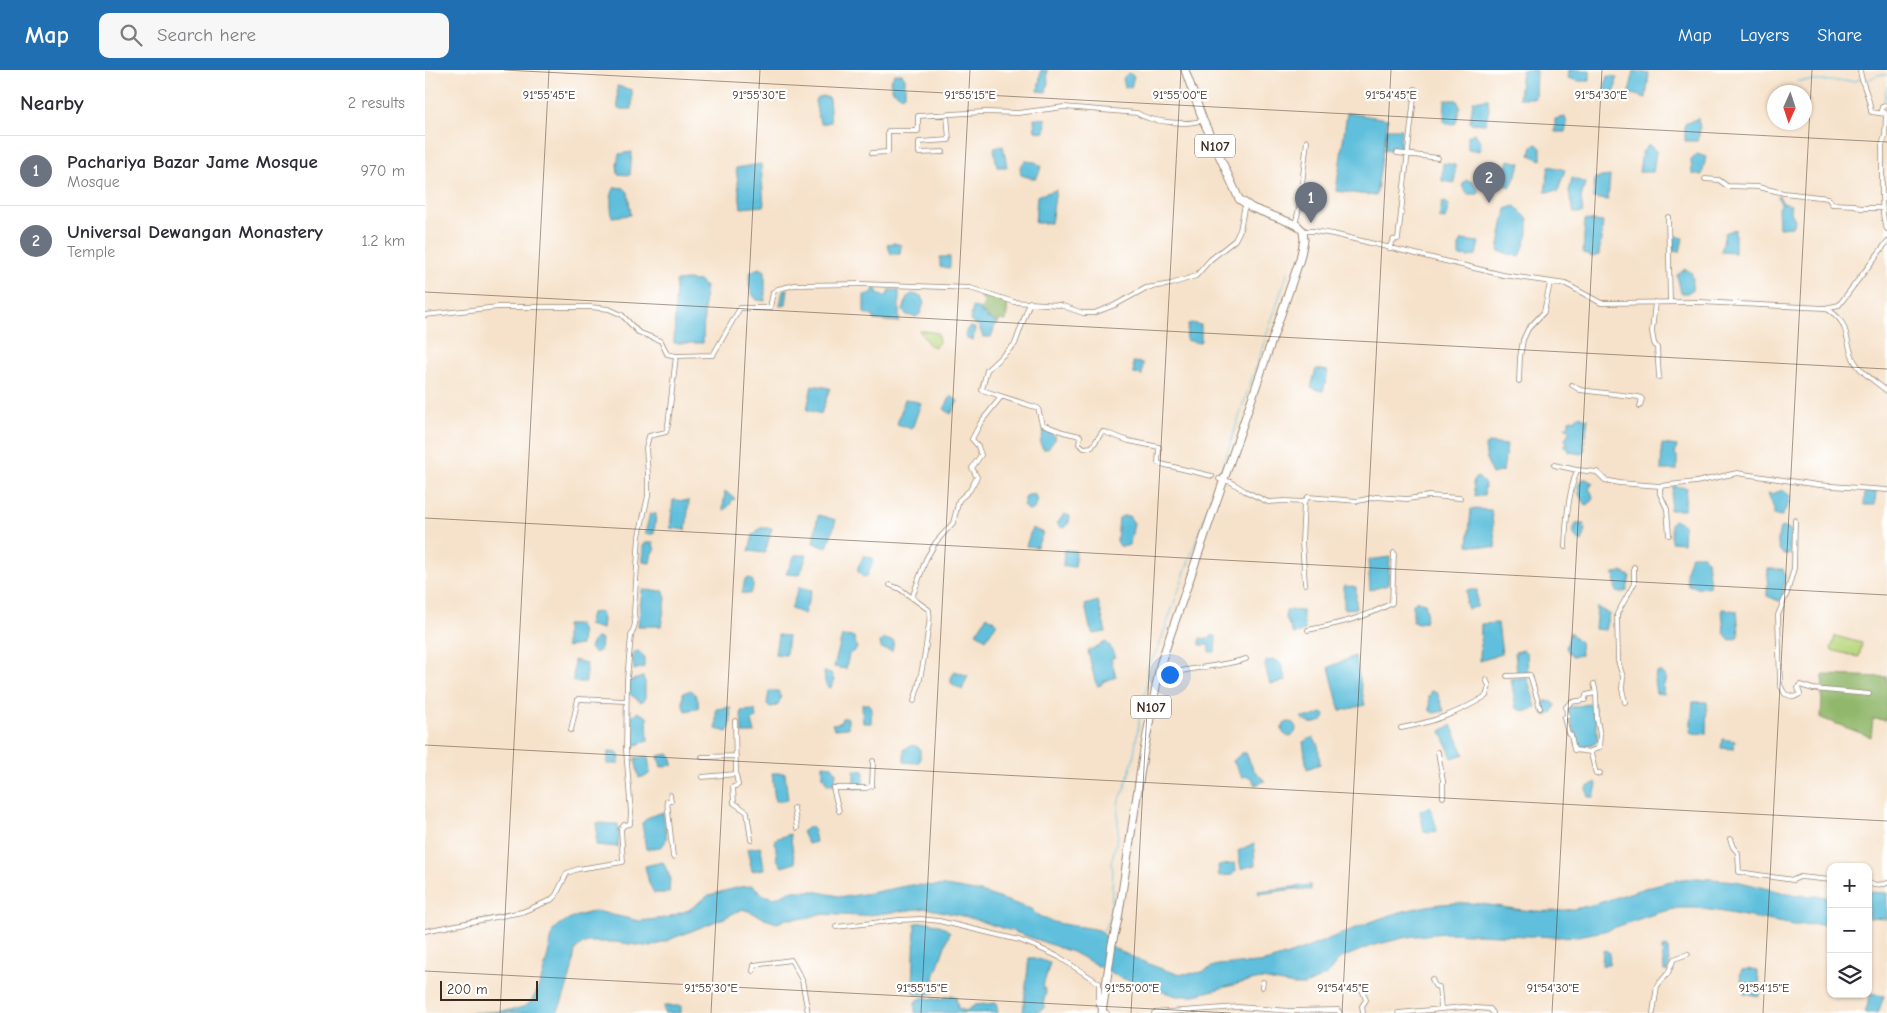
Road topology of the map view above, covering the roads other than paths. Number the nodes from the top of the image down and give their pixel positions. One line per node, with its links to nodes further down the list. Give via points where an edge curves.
1 (1185, 70): 7 (highway, N107)
2 (1860, 70): 6 (street, via 1871,102 1871,112)
3 (1415, 89): 12 (street)
4 (1887, 105): 6 (street, via 1882,107)
5 (947, 114): 7 (street, via 1018,113 1064,107 1137,113 1159,121 1194,123); 9 (street, via 949,140 919,142 919,152); 10 (street, via 918,116 918,131 888,132 887,152)
6 (1886, 114): 18 (street, via 1882,144)
7 (1203, 120): 17 (highway, N107, via 1239,199)
8 (1307, 141): 16 (street)
9 (943, 152)
10 (873, 153)
11 (1397, 153): 12 (street)
12 (1407, 153): 13 (street); 24 (street, via 1398,239 1393,240)
13 (1438, 158)
14 (1705, 179): 18 (street, via 1719,180 1727,186 1758,186 1784,193 1828,198 1831,204)
15 (1304, 187): 16 (street)
16 (1300, 201): 20 (street)
17 (1246, 205): 20 (highway); 26 (street, via 1235,240 1196,276 1146,288 1093,313)
18 (1883, 208): 21 (street)
19 (1668, 218): 28 (street)
20 (1295, 225): 22 (highway)
21 (1887, 229)
22 (1303, 231): 24 (street, via 1328,233); 41 (highway, N107, via 1300,259)
23 (1887, 242): 29 (street, via 1839,305)
24 (1389, 248): 25 (street, via 1503,276)
25 (1550, 283): 27 (street, via 1566,284 1601,303); 33 (street, via 1544,312 1523,340)
26 (1030, 302): 31 (street, via 1009,301 970,288 862,284 786,286 773,292 770,308 739,309 713,355); 36 (street, via 1015,344 987,370 982,390)
27 (1655, 302): 28 (street); 32 (street, via 1653,343 1657,348)
28 (1670, 302): 29 (street)
29 (1825, 308): 35 (street, via 1838,315 1849,339 1853,359)
30 (425, 315): 31 (street, via 498,307 609,309 622,315 638,332 661,340 667,354)
31 (676, 356): 62 (street, via 668,425 665,432 649,436 646,448 648,496 639,536 635,624 627,661)
32 (1659, 377)
33 (1519, 381)
34 (1571, 385): 37 (street, via 1580,390 1639,397 1642,399)
35 (1887, 391)
36 (1001, 396): 40 (street, via 1038,408 1042,424 1080,436 1079,444 1084,448 1092,447 1103,432 1159,447 1158,463); 53 (street, via 972,439 981,455 972,468 977,477 959,500 953,522 926,559)
37 (1640, 406)
38 (1553, 465): 39 (street)
39 (1577, 470): 42 (street, via 1597,472 1605,480 1619,483); 48 (street, via 1571,488)
40 (1212, 476)
41 (1222, 479): 45 (street, via 1268,502); 57 (highway, N107)
42 (1660, 486): 43 (street, via 1737,473 1818,485); 47 (street, via 1667,509)
43 (1887, 490)
44 (1460, 498): 45 (street, via 1376,497 1359,501 1308,497)
45 (1304, 502): 51 (street)
46 (1795, 520): 61 (street, via 1794,568 1778,615 1780,685 1785,694 1794,697 1799,694 1797,688 1800,685)
47 (1669, 535)
48 (1565, 547)
49 (1394, 553): 54 (street, via 1392,603 1342,623)
50 (1634, 567): 64 (street, via 1634,584 1617,614 1618,660)
51 (1305, 584)
52 (889, 585): 53 (street)
53 (912, 598): 63 (street, via 929,610 931,620 925,665)
54 (1308, 630)
55 (1246, 659): 57 (street)
56 (1507, 676): 65 (street, via 1530,674)
57 (1157, 677): 96 (highway, N107)
58 (1486, 679): 67 (street, via 1489,686 1485,696 1465,708 1447,717)
59 (1594, 684): 60 (street)
60 (1597, 693): 70 (street, via 1599,748); 70 (street, via 1587,695 1585,700 1571,702 1566,707 1567,716 1564,718 1574,750)
61 (1869, 694)
62 (626, 701): 68 (street, via 577,699); 89 (street, via 631,813 630,824 621,829 623,862 567,874 556,895 534,907)
63 (914, 701)
64 (1625, 702)
65 (1540, 708)
66 (735, 721): 71 (street)
67 (1401, 728)
68 (571, 730)
69 (1438, 752): 78 (street)
70 (1591, 752): 74 (street, via 1596,774)
71 (736, 756): 72 (street); 75 (street)
72 (703, 757)
73 (873, 761): 80 (street, via 872,786 833,788)
74 (1600, 773)
75 (737, 774): 76 (street); 83 (street, via 738,785 733,787 734,803 747,812)
76 (702, 777)
77 (670, 795): 84 (street, via 671,801 667,801)
78 (1443, 797)
79 (794, 808): 81 (street)
80 (839, 811)
81 (797, 828)
82 (1730, 839): 85 (street, via 1738,853 1739,872 1793,880 1799,877)
83 (751, 840)
84 (673, 857)
85 (1827, 880)
86 (1872, 884): 87 (street)
87 (1886, 884)
88 (836, 926): 96 (street, via 921,919 1019,940 1059,957 1099,983 1099,1005)
89 (425, 931)
90 (1688, 954): 103 (street, via 1674,959 1657,986)
91 (753, 971): 95 (street, via 754,965 791,960 802,980)
92 (1432, 979): 94 (street, via 1439,987)
93 (1362, 989): 100 (street, via 1366,1000 1362,1006)
94 (1441, 1009): 101 (street); 102 (street, via 1490,1009)
95 (809, 1013)
96 (1103, 1013): 97 (street)
97 (1107, 1013)
98 (1154, 1013): 99 (street, via 1238,1007 1291,1011 1322,1009)
99 (1340, 1013)
100 (1363, 1013)
101 (1398, 1013)
102 (1493, 1013)
103 (1653, 1013)

